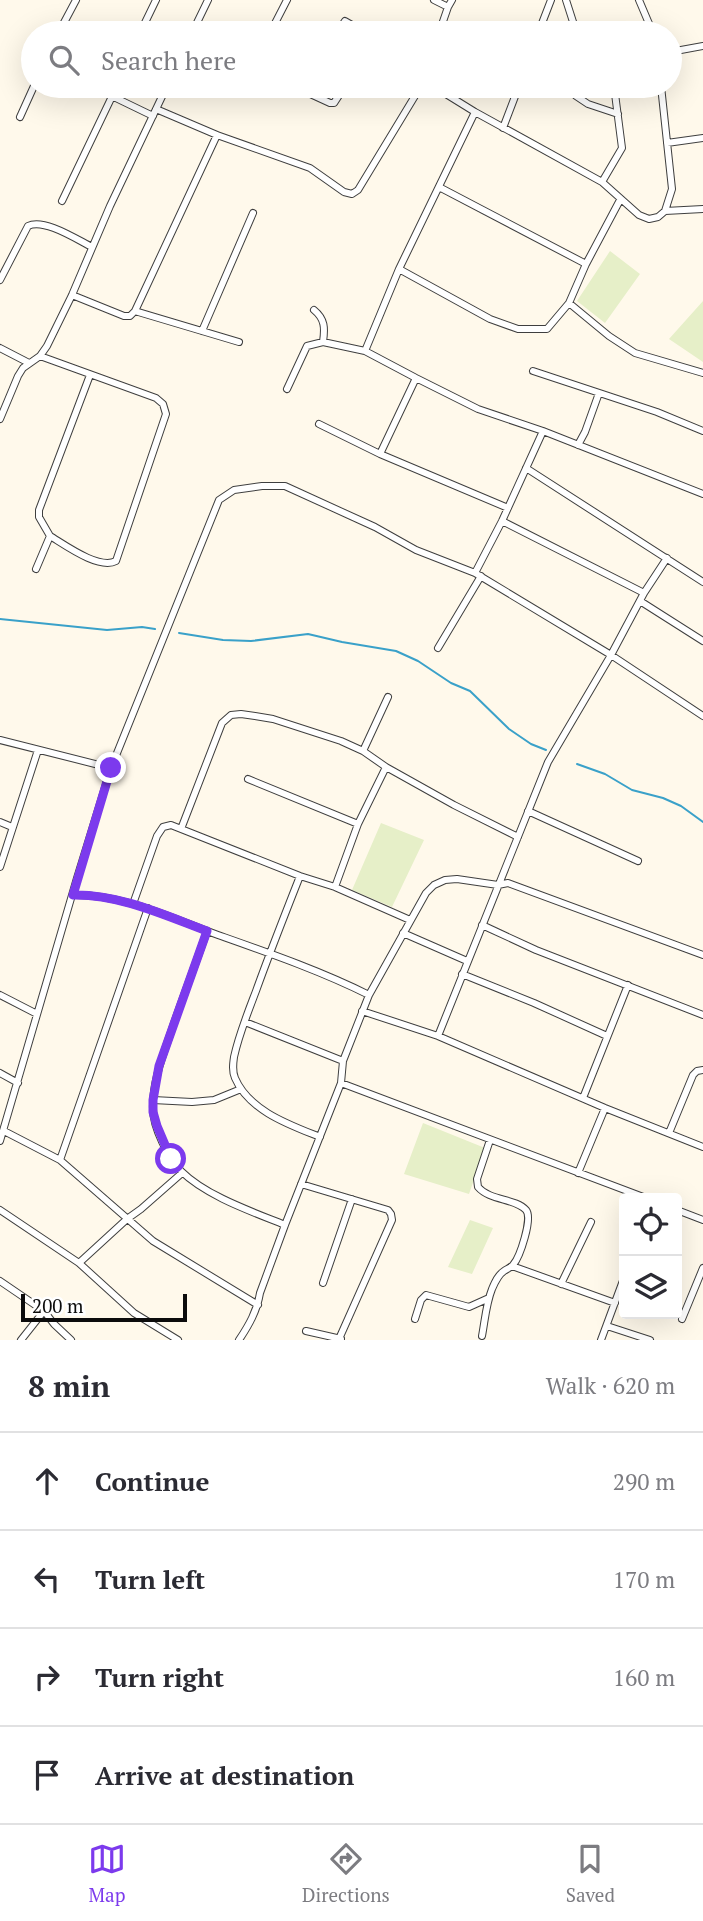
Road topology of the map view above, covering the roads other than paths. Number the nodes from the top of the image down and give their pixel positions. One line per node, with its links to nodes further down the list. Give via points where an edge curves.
1 (76, 0): 11 (street)
2 (156, 0): 12 (street)
3 (208, 0): 13 (street)
4 (287, 0): 14 (street)
5 (434, 0): 10 (street)
6 (452, 0): 10 (street)
7 (551, 0): 16 (street)
8 (566, 0): 17 (street)
9 (639, 0): 18 (street)
10 (448, 7): 15 (street)
11 (65, 21)
12 (146, 21)
13 (198, 21)
14 (276, 21)
15 (443, 21)
16 (543, 21)
17 (574, 21)
18 (648, 21)
19 (703, 46): 20 (street)
20 (682, 50)
21 (29, 98): 36 (street)
22 (112, 98): 44 (street)
23 (115, 98): 33 (street)
24 (161, 98): 33 (street)
25 (319, 98): 26 (street, via 330,103)
26 (338, 98)
27 (414, 98): 38 (street, via 352,194 310,168)
28 (452, 98): 34 (street)
29 (514, 98): 37 (street)
30 (579, 98): 35 (street)
31 (616, 98): 35 (street)
32 (662, 98): 40 (street)
33 (155, 112): 38 (street); 48 (street)
34 (475, 112): 37 (street); 42 (street)
35 (618, 114): 41 (street, via 622,148)
36 (20, 117)
37 (503, 128): 41 (street)
38 (217, 135): 55 (street)
39 (703, 138): 40 (street)
40 (667, 143): 46 (street, via 672,189)
41 (602, 182): 43 (street)
42 (439, 187): 49 (street); 50 (street)
43 (620, 200): 46 (street, via 649,219); 49 (street)
44 (62, 201)
45 (703, 209): 46 (street)
46 (665, 211)
47 (253, 213): 56 (street)
48 (92, 247): 51 (street, via 42,223 32,223); 52 (street)
49 (586, 264): 53 (street)
50 (398, 268): 53 (street, via 490,319 518,328 547,329); 60 (street)
51 (0, 280)
52 (72, 295): 55 (street, via 124,316); 61 (street)
53 (569, 303): 64 (street, via 635,354)
54 (314, 310): 58 (street, via 324,324)
55 (135, 311): 56 (street)
56 (202, 331): 57 (street)
57 (239, 342)
58 (323, 342): 60 (street); 67 (street, via 307,346)
59 (0, 348): 62 (street)
60 (365, 351): 66 (street)
61 (40, 356): 62 (street); 65 (street)
62 (29, 363): 69 (street, via 18,376)
63 (533, 371): 68 (street)
64 (703, 373)
65 (90, 376): 79 (street, via 39,510); 79 (street, via 156,398 166,414 116,561 100,563)
66 (416, 379): 71 (street, via 478,409); 74 (street)
67 (287, 389)
68 (599, 393): 72 (street); 73 (street)
69 (0, 419)
70 (319, 424): 74 (street)
71 (543, 431): 73 (street); 75 (street)
72 (703, 431)
73 (578, 445): 76 (street)
74 (380, 454): 77 (street)
75 (526, 468): 77 (street); 80 (street)
76 (703, 494)
77 (508, 508): 78 (street)
78 (502, 521): 82 (street); 84 (street)
79 (50, 536): 81 (street)
80 (667, 558): 83 (street); 84 (street)
81 (36, 569)
82 (478, 575): 87 (street); 88 (street); 95 (street, via 285,486 234,490 219,500)
83 (703, 582)
84 (643, 593): 85 (street)
85 (640, 601): 86 (street); 88 (street)
86 (703, 641)
87 (438, 648)
88 (611, 655): 90 (street); 97 (street, via 548,762)
89 (388, 697): 93 (street)
90 (703, 716)
91 (0, 740): 92 (street)
92 (38, 750): 95 (street); 100 (street)
93 (363, 751): 94 (street); 101 (street, via 273,719 231,715 222,723)
94 (386, 767): 99 (street); 102 (street)
95 (111, 768): 108 (street)
96 (248, 779): 99 (street)
97 (528, 811): 102 (street); 103 (street)
98 (0, 822): 100 (street)
99 (358, 824): 107 (street)
100 (12, 827): 104 (street)
101 (181, 829): 105 (street); 109 (street, via 163,827 157,836)
102 (518, 837): 106 (street)
103 (638, 861)
104 (0, 867)
105 (300, 876): 107 (street); 115 (street)
106 (498, 885): 111 (street, via 444,880 426,893); 112 (street); 116 (street, via 508,883)
107 (335, 887): 111 (street)
108 (73, 895): 109 (street); 123 (street)
109 (133, 904): 110 (street)
110 (148, 908): 113 (street); 143 (street)
111 (410, 920): 114 (street)
112 (482, 925): 117 (street); 119 (street)
113 (207, 931): 115 (street); 135 (street, via 159,1066)
114 (403, 933): 117 (street); 121 (street)
115 (270, 954): 121 (street); 125 (street)
116 (703, 955)
117 (467, 961): 118 (street)
118 (462, 974): 126 (street); 127 (street)
119 (628, 985): 124 (street); 127 (street)
120 (0, 995): 123 (street)
121 (369, 995): 122 (street)
122 (362, 1011): 126 (street); 128 (street)
123 (37, 1014): 131 (street)
124 (703, 1015)
125 (244, 1022): 128 (street); 133 (street, via 233,1067)
126 (438, 1036): 134 (street)
127 (607, 1036): 134 (street)
128 (343, 1061): 132 (street)
129 (703, 1070): 138 (street, via 693,1075)
130 (0, 1073): 131 (street)
131 (18, 1083): 137 (street)
132 (341, 1083): 139 (street); 140 (street)
133 (241, 1089): 135 (street, via 214,1100); 139 (street, via 274,1116)
134 (583, 1098): 136 (street)
135 (153, 1100): 144 (street, via 164,1146)
136 (605, 1108): 138 (street); 145 (street)
137 (4, 1131): 141 (street); 143 (street)
138 (669, 1133): 142 (street)
139 (320, 1137): 146 (street)
140 (491, 1139): 145 (street); 156 (street, via 478,1186 486,1194 522,1207 529,1217)
141 (0, 1141)
142 (703, 1147)
143 (60, 1160): 151 (street)
144 (182, 1173): 151 (street); 154 (street, via 230,1203)
145 (578, 1173): 147 (street)
146 (301, 1184): 148 (street); 154 (street)
147 (632, 1193)
148 (352, 1199): 159 (street); 176 (street, via 388,1210 392,1220)
149 (0, 1210): 155 (street)
150 (682, 1212): 152 (street)
151 (127, 1219): 155 (street); 164 (street, via 168,1252)
152 (703, 1220)
153 (591, 1222): 160 (street)
154 (285, 1225): 164 (street)
155 (79, 1263): 174 (street, via 134,1313)
156 (512, 1266): 160 (street); 162 (street, via 501,1273)
157 (703, 1268): 167 (street)
158 (0, 1281): 165 (street)
159 (323, 1283)
160 (561, 1284): 163 (street)
161 (619, 1292): 163 (street)
162 (488, 1298): 166 (street, via 468,1307 426,1295); 170 (street)
163 (615, 1303): 168 (street)
164 (258, 1305): 175 (street)
165 (44, 1311): 172 (street); 173 (street)
166 (415, 1319)
167 (682, 1319)
168 (607, 1326): 177 (street); 178 (street)
169 (306, 1331): 171 (street)
170 (482, 1336)
171 (331, 1338): 176 (street)
172 (22, 1340)
173 (71, 1340)
174 (178, 1340)
175 (239, 1340)
176 (341, 1340)
177 (601, 1340)
178 (650, 1340)

